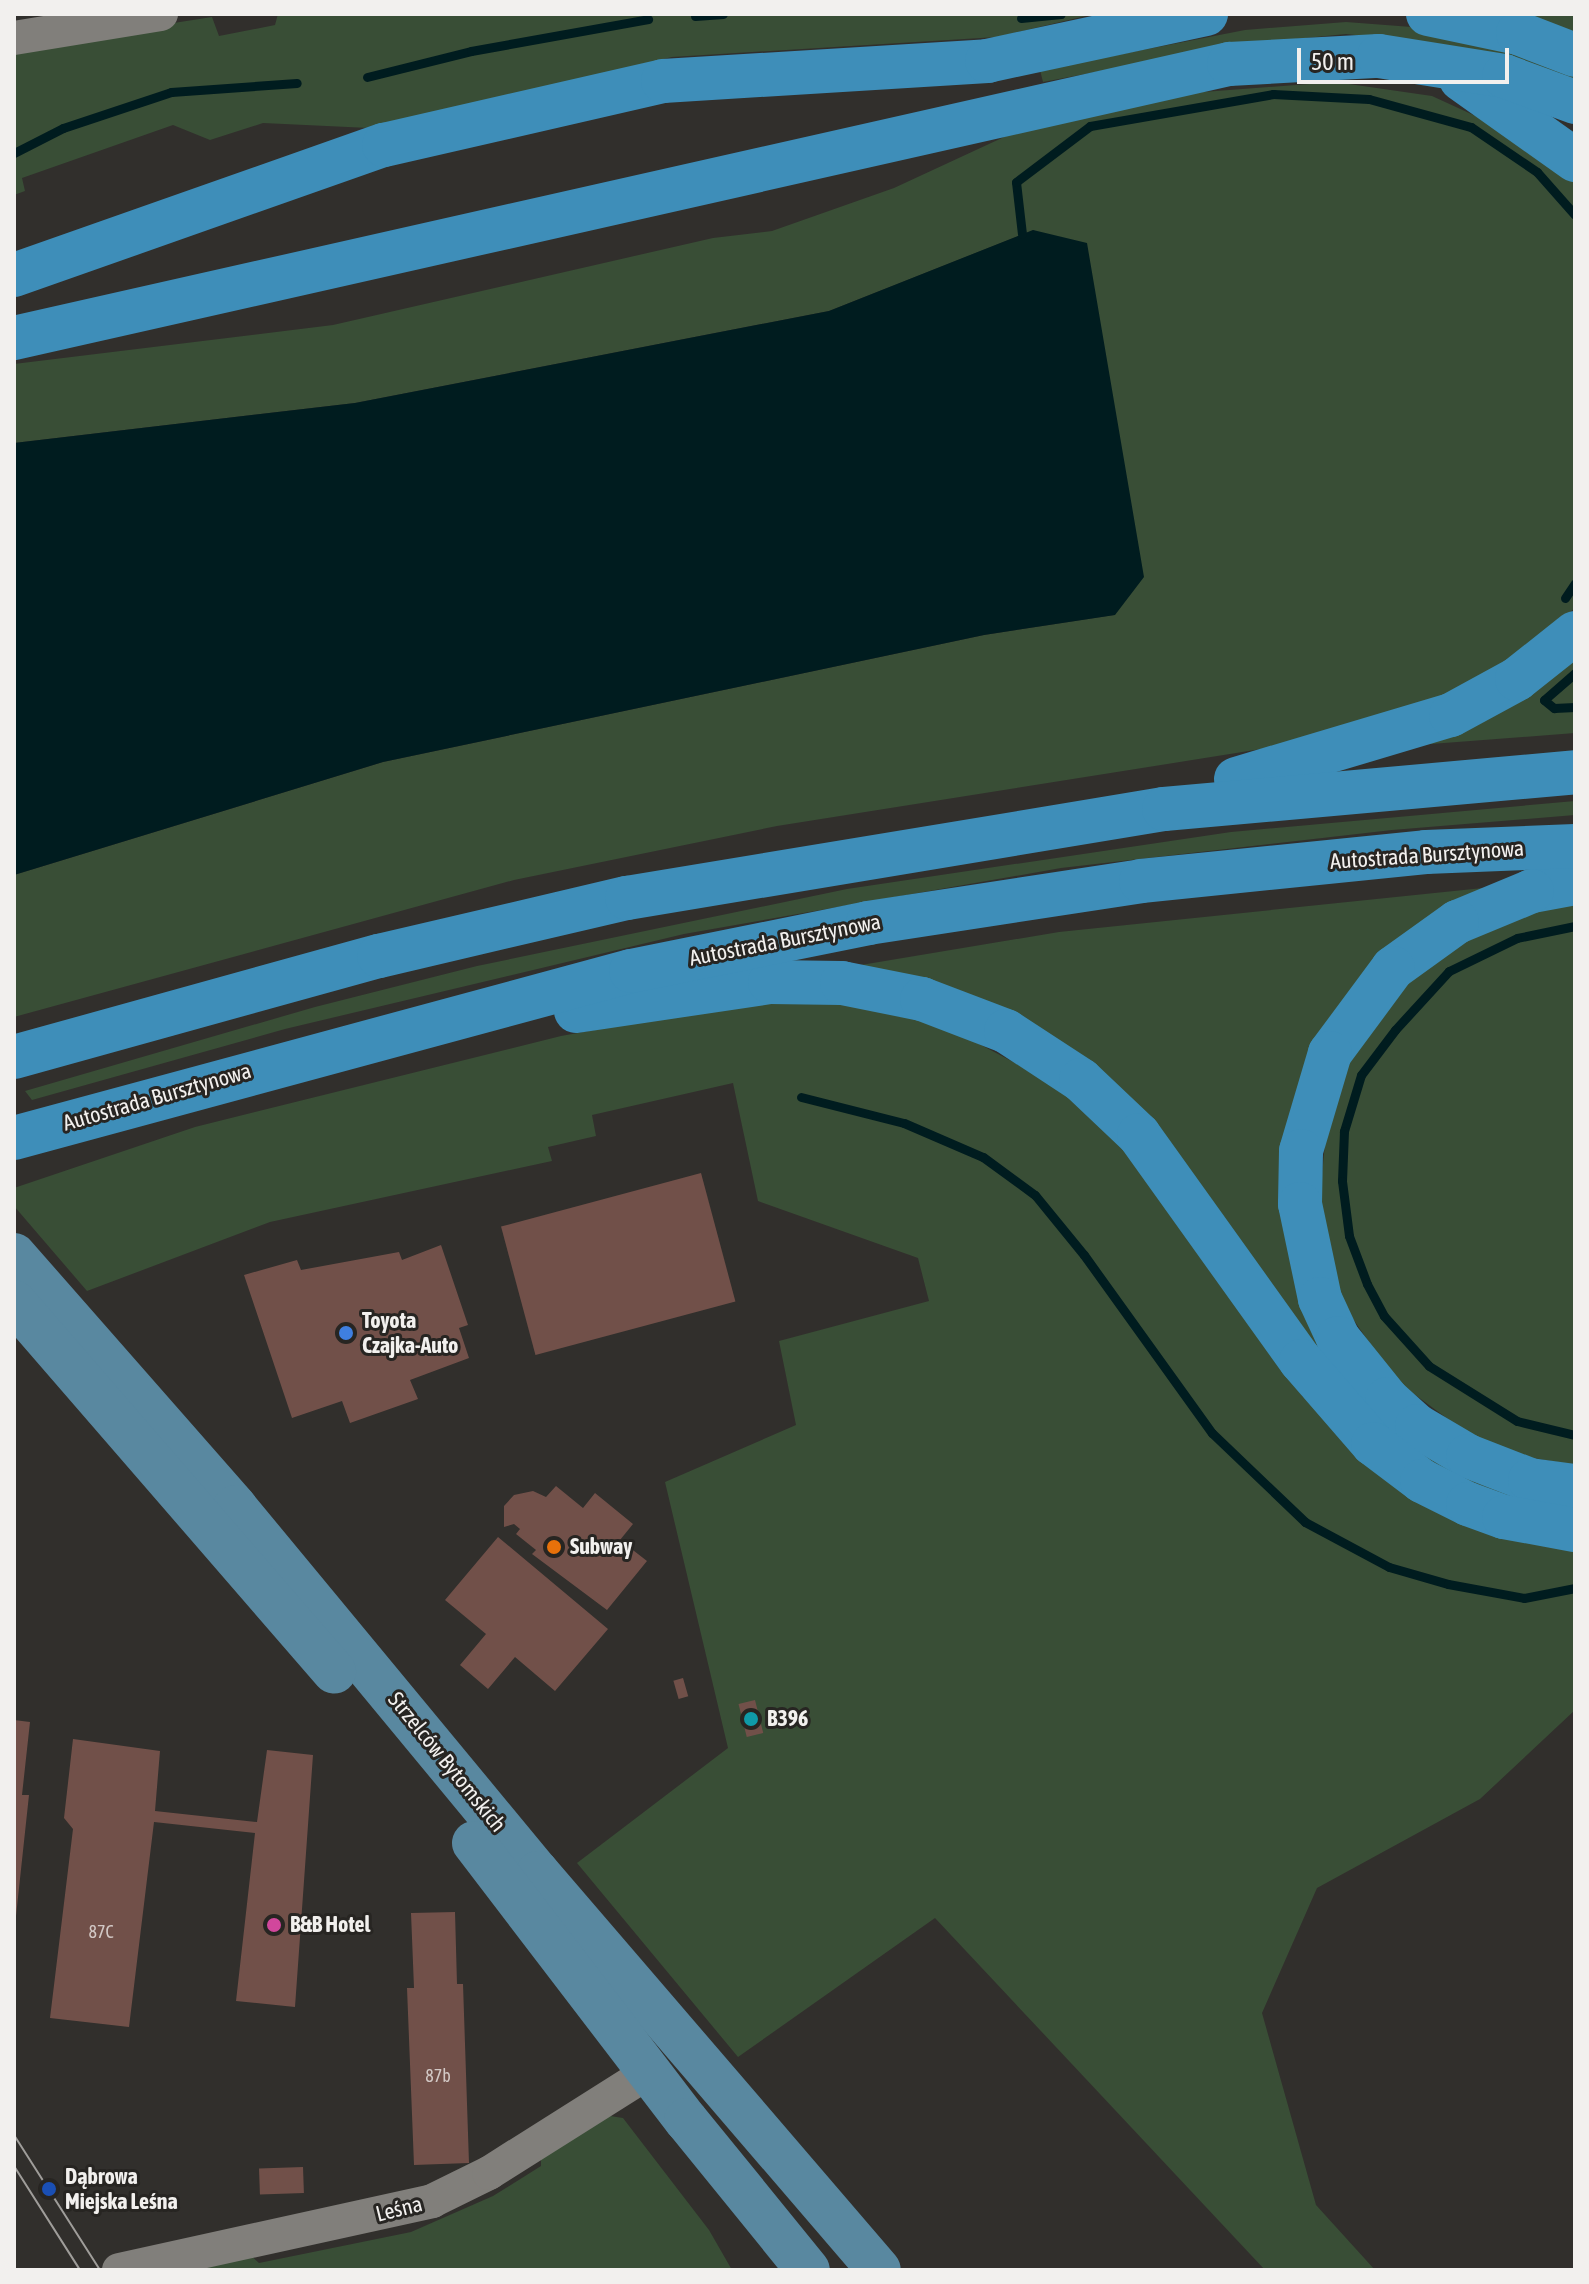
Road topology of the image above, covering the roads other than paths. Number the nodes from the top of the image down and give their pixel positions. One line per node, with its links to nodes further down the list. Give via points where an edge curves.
1 (161, 14): 5 (street)
2 (1205, 14): 3 (highway); 10 (highway, via 987,61 663,81 384,145)
3 (1215, 14)
4 (1428, 14): 6 (highway, via 1518,33)
5 (14, 38)
6 (1575, 55)
7 (1449, 71): 8 (highway, via 1504,76); 9 (highway); 11 (highway, via 1379,56 1329,56 1180,72)
8 (1575, 102)
9 (1575, 160)
10 (14, 275)
11 (14, 338)
12 (1575, 633): 14 (highway, via 1486,697 1402,734)
13 (1575, 772): 14 (highway, via 1296,794)
14 (1063, 823): 18 (highway, via 627,898 379,956)
15 (1575, 846): 17 (highway, Autostrada Bursztynowa, via 1426,852 1000,901 631,971)
16 (1575, 883): 22 (highway, via 1532,891 1457,922 1393,968 1354,1015 1325,1067 1301,1151 1300,1204 1320,1299 1338,1338 1387,1399 1417,1426 1468,1456 1530,1480)
17 (473, 1012): 19 (highway, Autostrada Bursztynowa); 23 (highway, via 578,1011 770,982 842,983 922,999 1006,1031 1081,1080 1139,1135 1301,1361 1373,1444 1422,1481 1468,1504 1504,1517)
18 (14, 1057)
19 (31, 1133)
20 (14, 1255): 27 (main road, Strzelców Bytomskich, via 299,1582 538,1873)
21 (14, 1302): 24 (main road, Strzelców Bytomskich, via 424,1780)
22 (1575, 1486)
23 (1575, 1530)
24 (649, 2072): 25 (street, Leśna, via 489,2173 432,2201); 26 (main road, Strzelców Bytomskich)
25 (119, 2270)
26 (808, 2270)
27 (879, 2270)

